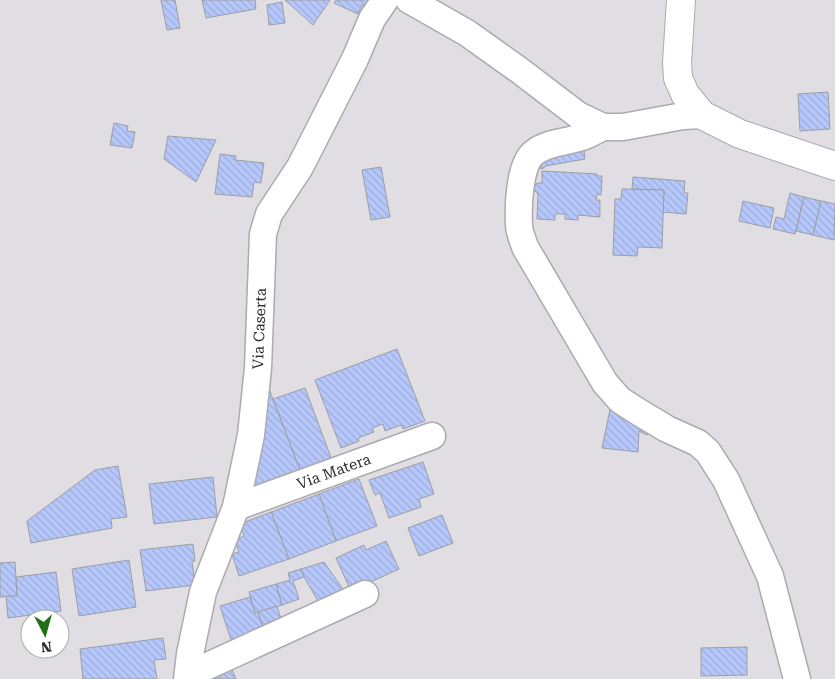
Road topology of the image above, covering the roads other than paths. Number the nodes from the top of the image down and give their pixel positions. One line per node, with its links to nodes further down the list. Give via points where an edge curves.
1 (385, 0): 8 (street, Via Caserta, via 372,19 300,167 269,214 263,234 258,368 251,436)
2 (408, 0): 5 (street, via 467,33 578,115)
3 (681, 0): 4 (street, via 678,78 684,94)
4 (702, 115): 5 (street); 6 (street, via 740,134)
5 (603, 127): 11 (street, via 583,137 547,146 534,152 527,160 519,206 519,226 525,247 606,383 620,400 667,429 698,443 708,452 726,480 770,576)
6 (835, 166)
7 (432, 436): 8 (street, Via Matera)
8 (236, 507): 10 (street, Via Caserta, via 203,592)
9 (365, 594): 10 (street)
10 (188, 677)
11 (797, 679)

